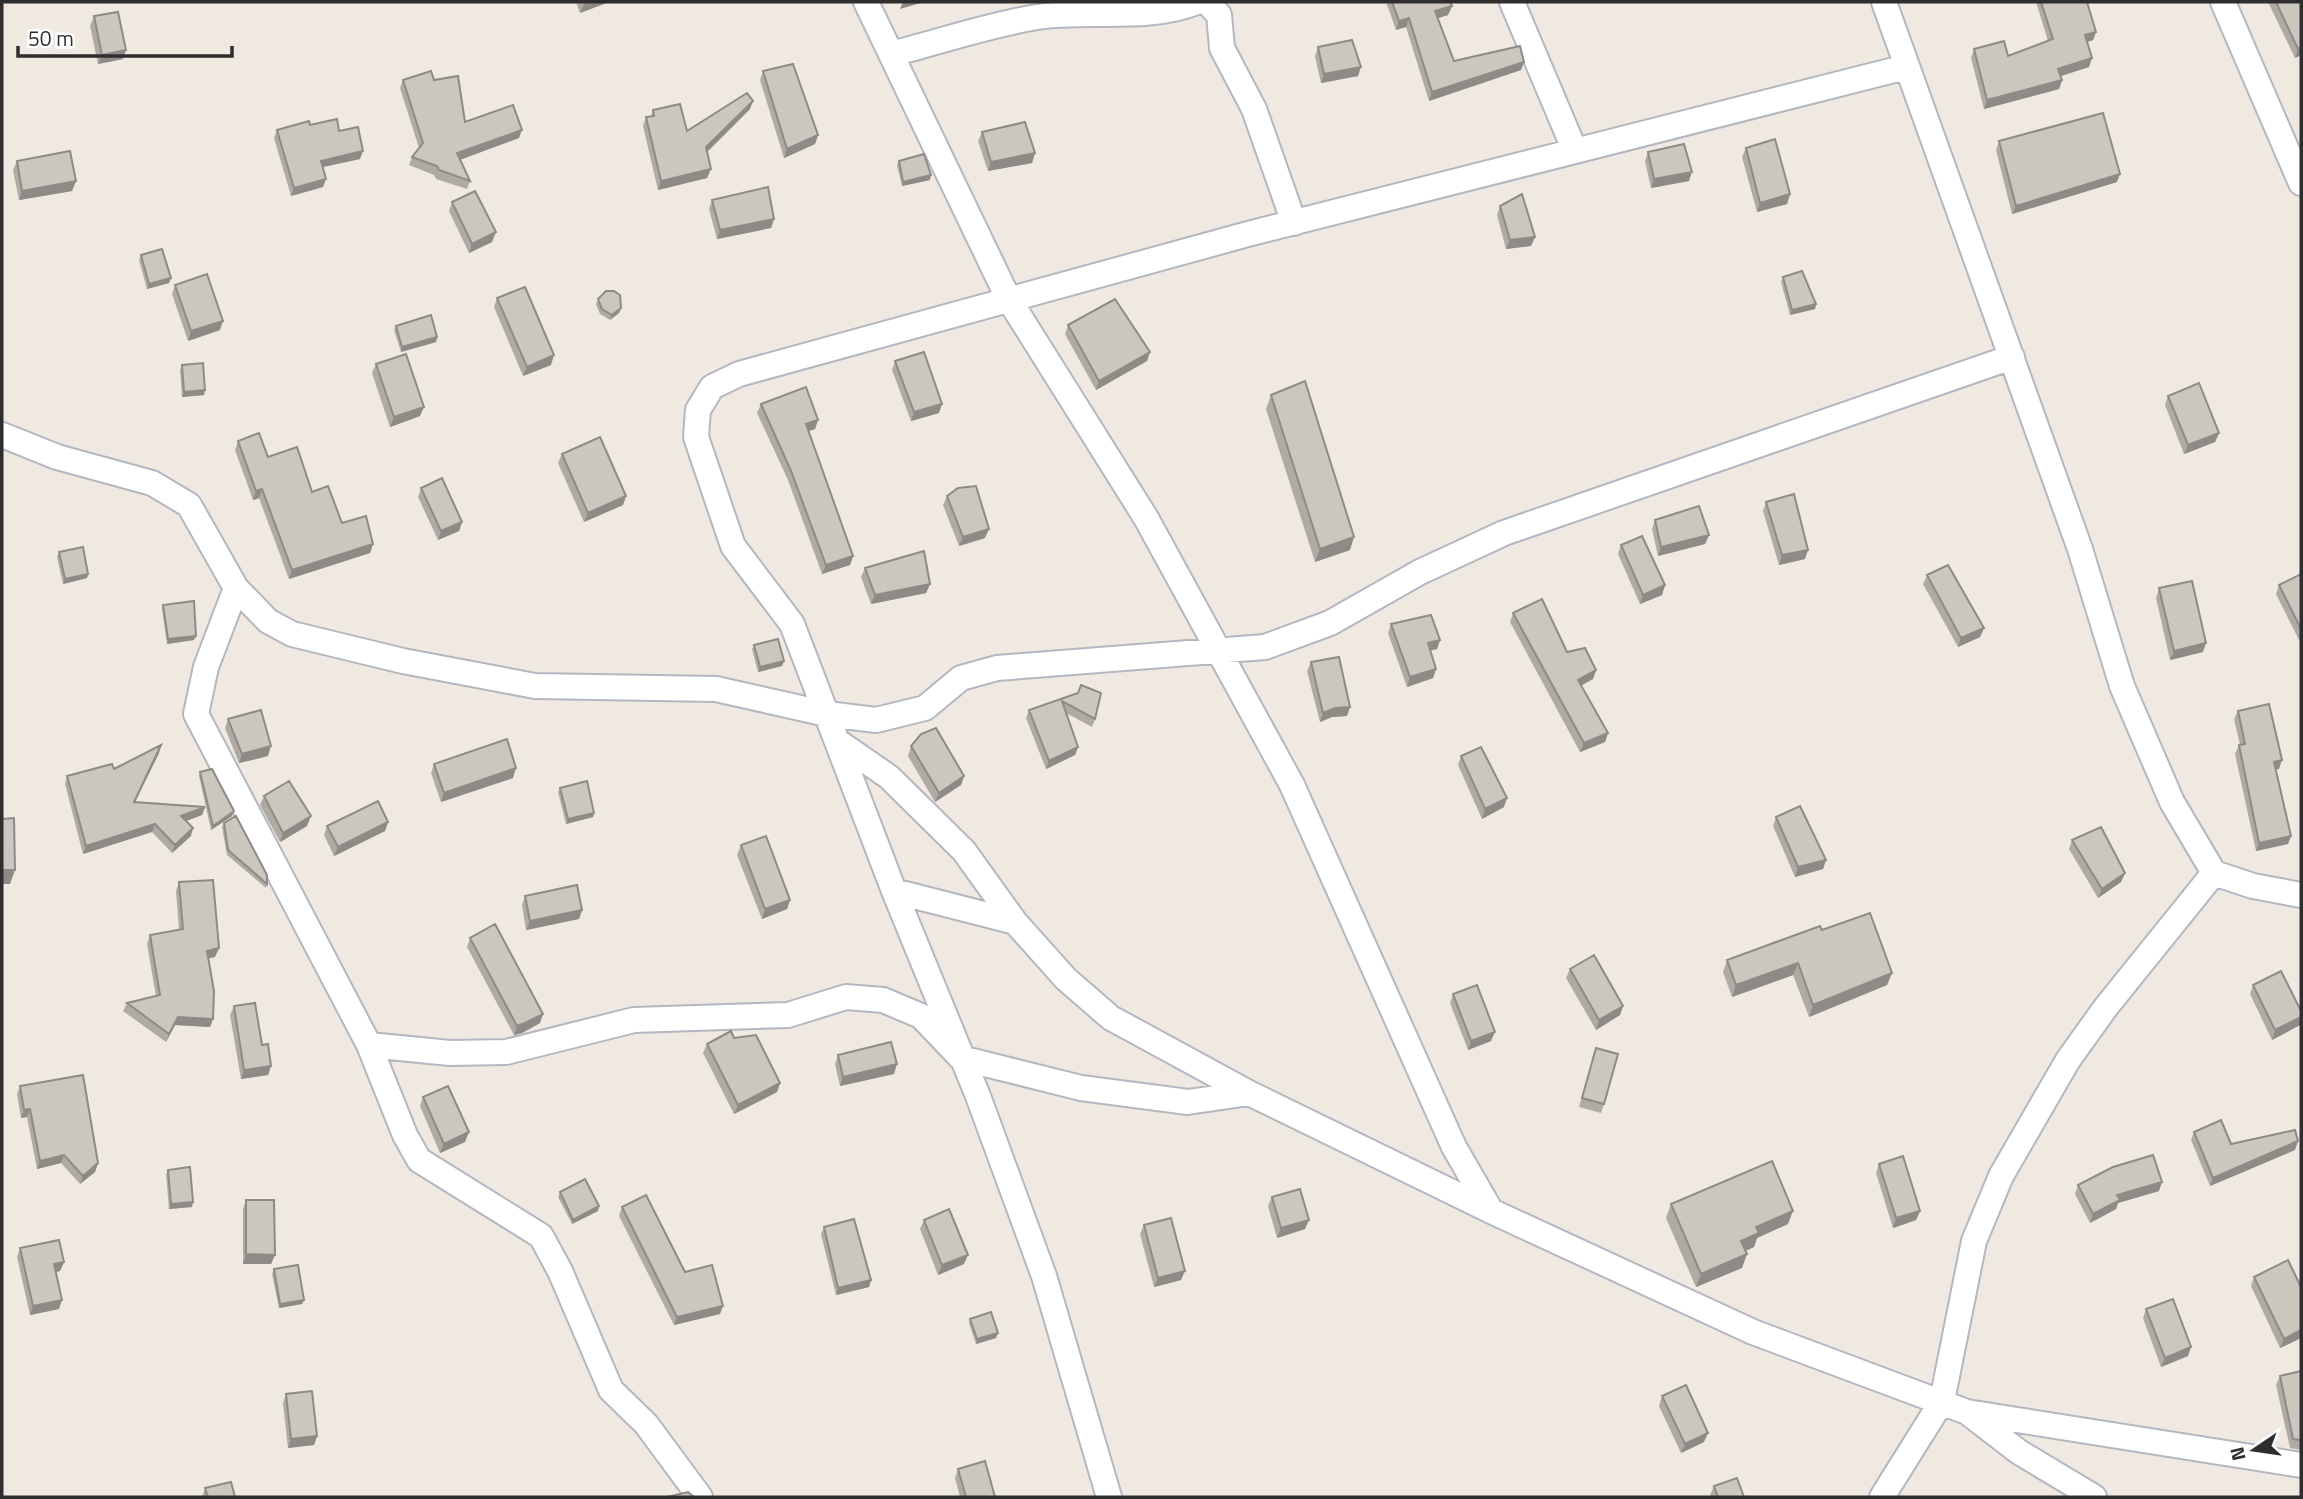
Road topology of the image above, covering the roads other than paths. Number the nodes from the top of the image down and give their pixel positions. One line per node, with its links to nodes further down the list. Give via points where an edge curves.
1 (866, 2): 7 (street)
2 (1197, 2): 7 (street, via 1129,15 1037,17)
3 (1207, 2): 11 (street, via 1219,15 1222,48 1254,109)
4 (1512, 2): 9 (street)
5 (1884, 2): 8 (street)
6 (2223, 2): 10 (street)
7 (891, 54): 12 (street)
8 (1906, 67): 9 (street); 13 (street)
9 (1575, 151): 11 (street)
10 (2301, 183)
11 (1294, 223): 12 (street)
12 (1008, 298): 16 (street, via 1146,518); 17 (street, via 739,374 712,387 698,410 696,437 733,546 792,624)
13 (2012, 357): 16 (street, via 1504,533 1420,572 1330,623 1265,647); 19 (street, via 2080,549 2122,686 2172,802)
14 (2, 435): 15 (street, via 57,457 152,483 189,505)
15 (236, 588): 17 (street, via 268,621 292,634 403,661 535,685 716,689); 23 (street, via 206,667 196,714)
16 (1221, 653): 17 (street, via 997,668 961,678 925,708 876,720); 26 (street, via 1292,785 1454,1147)
17 (827, 714): 18 (street)
18 (837, 741): 20 (street); 22 (street, via 889,777 964,851)
19 (2214, 873): 21 (street); 27 (street, via 2068,1060 2001,1176 1974,1241)
20 (894, 891): 22 (street); 24 (street)
21 (2301, 895)
22 (1015, 922): 25 (street, via 1066,979 1111,1018)
23 (369, 1045): 24 (street, via 450,1053 506,1052 634,1020 788,1015 846,996 883,1000 921,1016); 30 (street, via 419,1160 541,1236 611,1390 646,1424)
24 (961, 1058): 25 (street, via 1081,1088 1188,1102); 31 (street, via 1044,1276)
25 (1249, 1093): 26 (street)
26 (1491, 1211): 27 (street, via 1753,1332)
27 (1942, 1401): 28 (street); 32 (street)
28 (1967, 1412): 29 (street); 33 (street, via 2019,1452)
29 (2301, 1465)
30 (700, 1497)
31 (1109, 1497)
32 (1882, 1497)
33 (2094, 1497)

